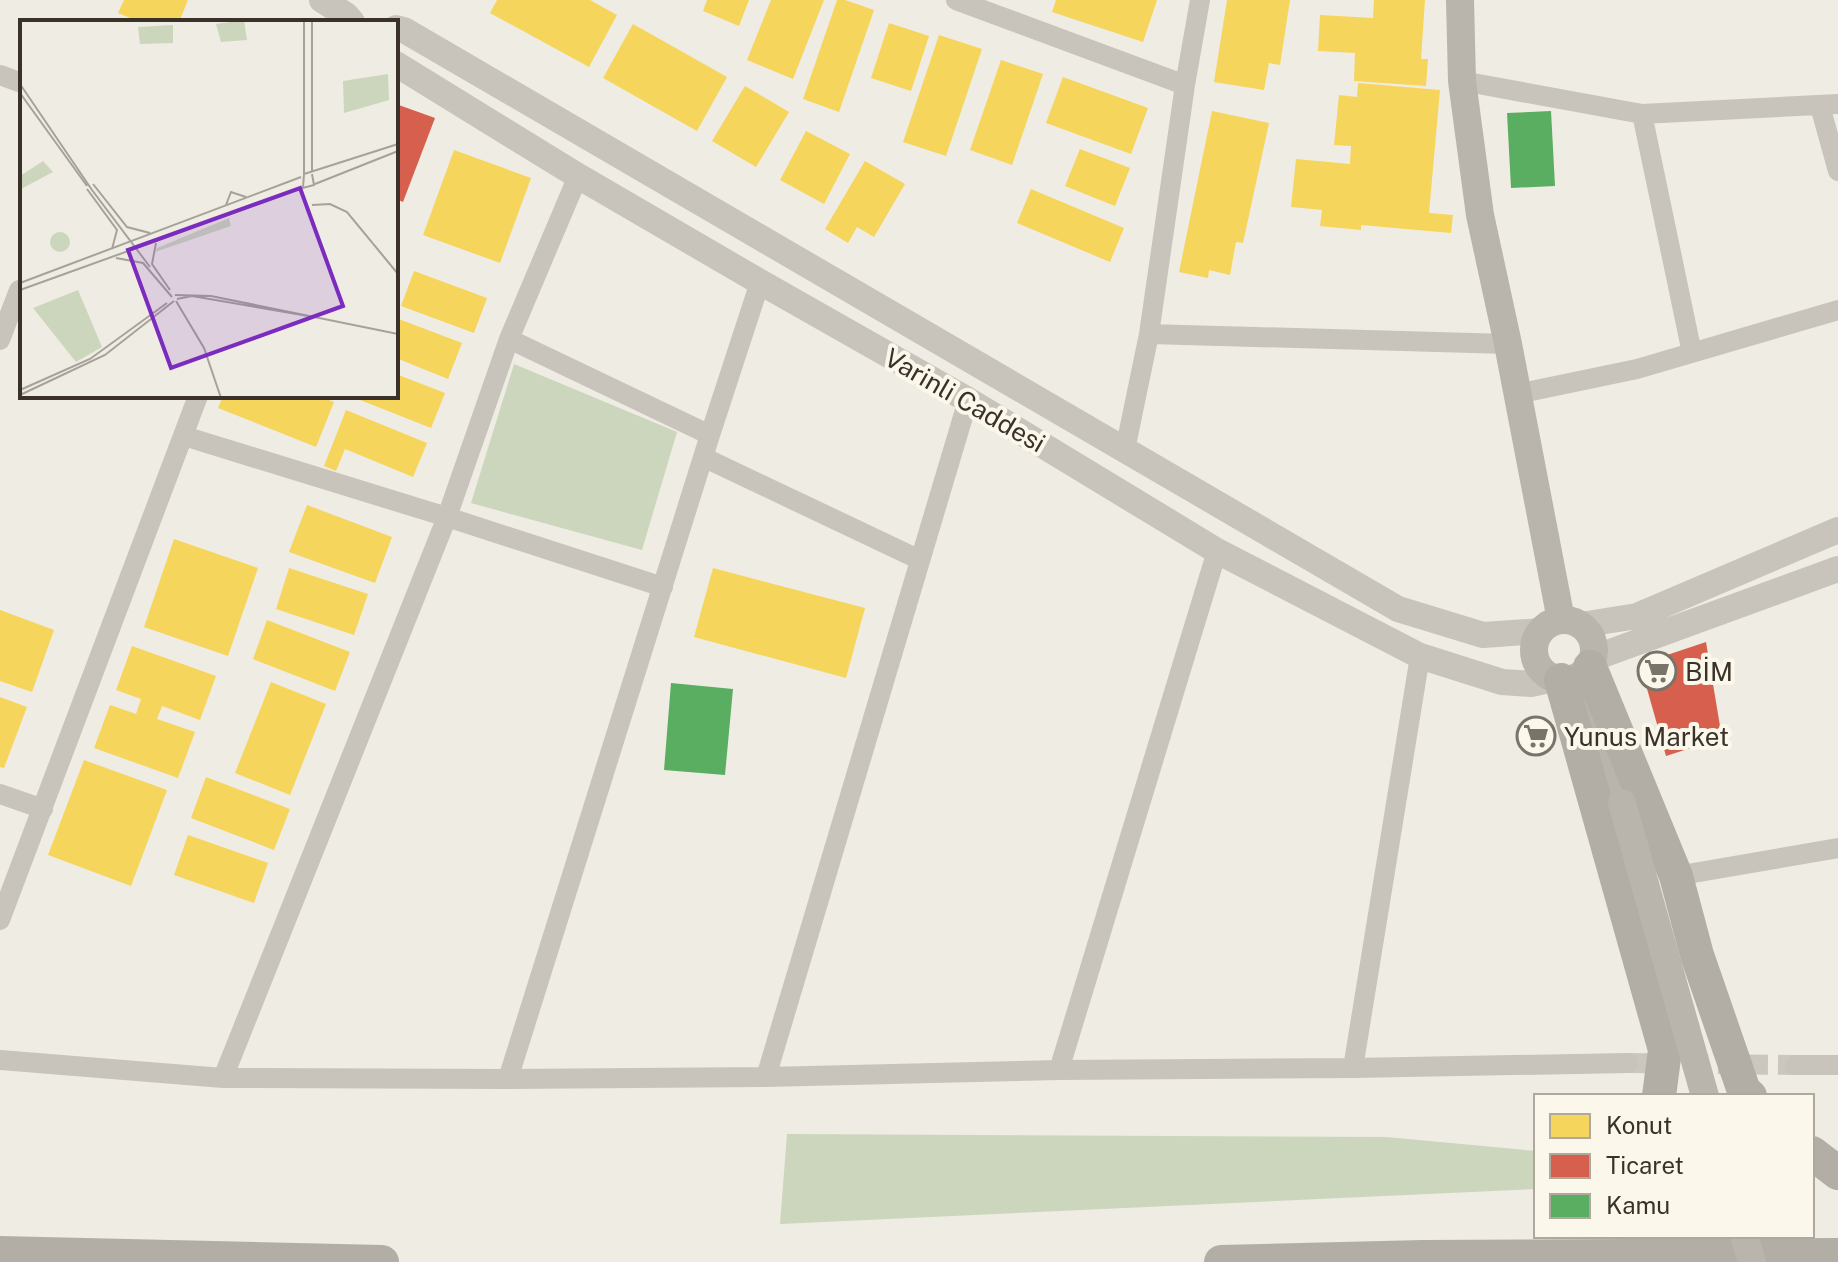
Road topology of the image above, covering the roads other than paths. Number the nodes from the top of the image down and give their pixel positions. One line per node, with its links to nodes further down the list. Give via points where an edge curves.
1 (322, 0): 5 (street)
2 (956, 0): 11 (street)
3 (1200, 0): 11 (street)
4 (1460, 0): 9 (main road)
5 (349, 15)
6 (398, 28): 29 (street, Varinli Caddesi)
7 (398, 65): 15 (street, Varinli Caddesi)
8 (0, 75): 10 (street)
9 (1462, 81): 13 (street); 22 (main road, via 1480,215)
10 (20, 82)
11 (1185, 85): 19 (street)
12 (1829, 105): 13 (street); 14 (street)
13 (1642, 114): 23 (street)
14 (1838, 171)
15 (578, 176): 16 (street, Varinli Caddesi); 20 (street)
16 (760, 282): 26 (street, Varinli Caddesi); 27 (street)
17 (14, 288): 21 (street)
18 (1838, 310): 23 (street)
19 (1149, 334): 22 (street); 29 (street)
20 (509, 339): 27 (street); 31 (street)
21 (0, 340)
22 (1508, 344): 24 (main road)
23 (1692, 353): 24 (street)
24 (1517, 394): 37 (main road)
25 (197, 398): 28 (street)
26 (968, 400): 33 (street, Varinli Caddesi); 34 (street)
27 (710, 435): 30 (street)
28 (184, 436): 31 (street); 41 (street)
29 (1125, 450): 37 (street, Varinli Caddesi, via 1398,609 1483,635)
30 (703, 457): 34 (street); 36 (street)
31 (447, 517): 36 (street); 52 (street)
32 (1838, 530): 37 (street, Varinli Caddesi, via 1637,616)
33 (1217, 551): 38 (street, Varinli Caddesi); 50 (street)
34 (920, 560): 51 (street)
35 (1838, 569): 39 (street, Varinli Caddesi)
36 (663, 587): 53 (street)
37 (1561, 625): 39 (main road, via 1591,636 1595,650); 39 (main road, via 1535,645 1534,654 1541,669)
38 (1420, 656): 39 (street, Varinli Caddesi, via 1502,682 1531,684); 49 (street)
39 (1575, 672): 43 (highway); 54 (highway, via 1665,1050); 55 (main road, bridge, via 1622,803)
40 (0, 794): 41 (street)
41 (43, 809): 44 (street)
42 (1838, 848): 43 (street)
43 (1676, 876): 56 (highway, via 1697,955)
44 (0, 920)
45 (0, 1060): 52 (street)
46 (1628, 1063): 49 (street)
47 (1795, 1065): 48 (street)
48 (1838, 1065)
49 (1353, 1068): 50 (street)
50 (1059, 1070): 51 (street)
51 (766, 1077): 53 (street)
52 (223, 1078): 53 (street)
53 (508, 1079)
54 (1659, 1094)
55 (1704, 1094)
56 (1748, 1094)
57 (1814, 1155): 58 (highway)
58 (1838, 1173)
59 (1534, 1236): 63 (highway)
60 (1745, 1238): 66 (main road, bridge)
61 (0, 1253): 64 (highway)
62 (1838, 1255): 63 (highway)
63 (1423, 1257): 65 (highway)
64 (382, 1262)
65 (1221, 1262)
66 (1752, 1262)

